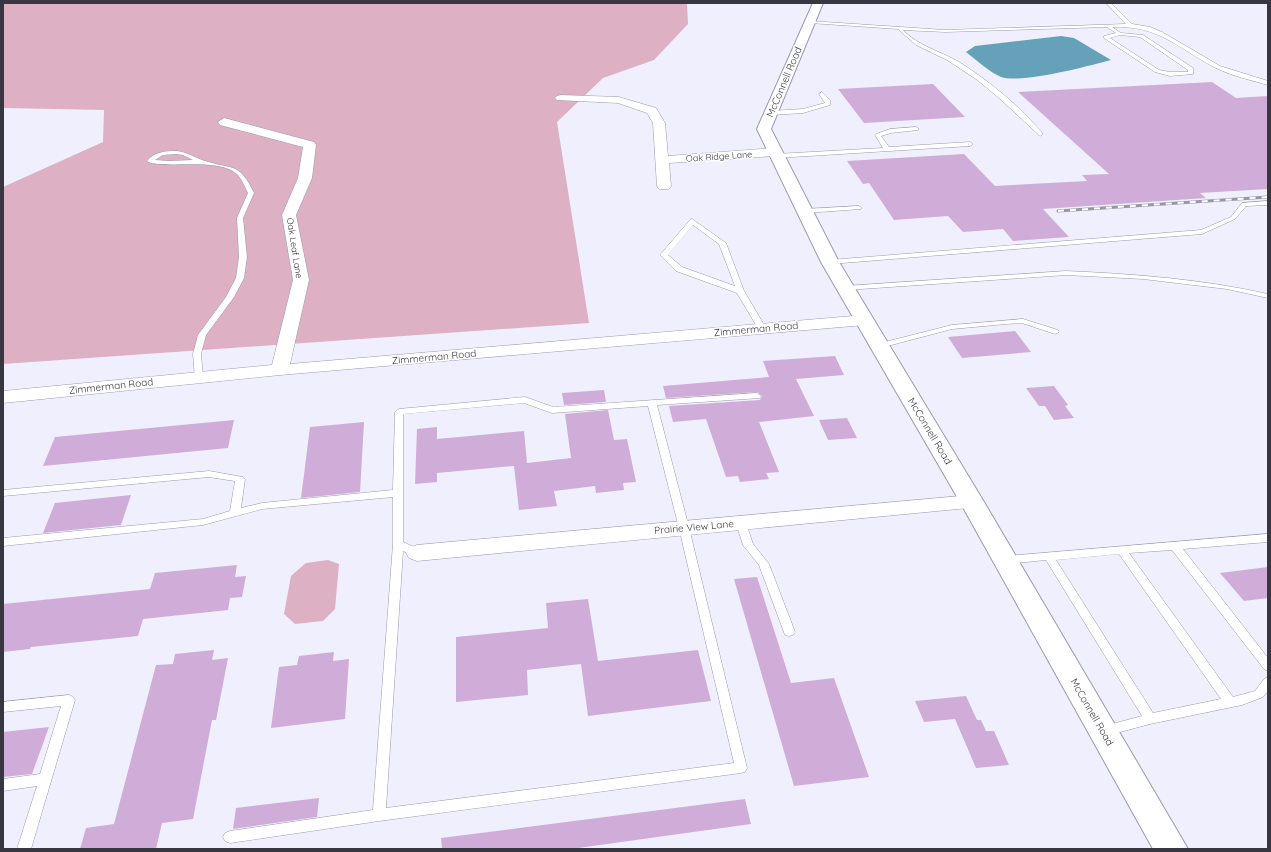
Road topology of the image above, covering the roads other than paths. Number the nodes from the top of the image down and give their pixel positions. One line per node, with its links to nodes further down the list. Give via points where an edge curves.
1 (1108, 3): 3 (lane)
2 (814, 12): 5 (lane); 10 (street, McConnell Road)
3 (1130, 24): 4 (lane); 7 (lane, via 1153,29 1171,37 1234,74)
4 (1107, 25): 5 (lane, via 945,32); 6 (lane)
5 (899, 28): 13 (lane, via 905,36 956,62 978,78)
6 (1120, 34): 6 (lane, via 1106,37 1157,71 1170,74 1191,73 1192,69 1141,36)
7 (1268, 83)
8 (822, 94): 10 (lane, via 828,104 803,111)
9 (561, 98): 17 (street, via 619,100 652,111 659,123)
10 (770, 113): 16 (street, McConnell Road, via 764,129)
11 (224, 122): 31 (street, Oak Leaf Lane, via 310,145 305,178 289,215 301,280)
12 (916, 129): 15 (lane, via 890,131 878,135)
13 (1040, 134)
14 (970, 144): 15 (lane)
15 (888, 149): 16 (lane)
16 (775, 154): 17 (street, Oak Ridge Lane); 22 (street, McConnell Road)
17 (663, 160): 19 (street)
18 (202, 162): 18 (lane, via 174,152 163,153 150,161 169,164); 32 (lane, via 238,173 251,193 240,218 243,257 240,278 230,297 202,335 197,354)
19 (664, 186)
20 (1268, 203): 23 (lane, via 1244,204 1233,218 1202,232)
21 (859, 208): 22 (lane)
22 (806, 211): 23 (street, McConnell Road)
23 (830, 262): 24 (street, McConnell Road)
24 (846, 288): 26 (lane, via 1066,272 1143,277 1227,287); 27 (street, McConnell Road)
25 (740, 290): 25 (lane, via 722,243 692,221 664,255 679,269); 28 (lane)
26 (1268, 296)
27 (865, 320): 28 (street, Zimmerman Road); 30 (street, McConnell Road)
28 (762, 328): 31 (street, Zimmerman Road)
29 (1055, 332): 30 (lane, via 1023,321 1006,322 952,327)
30 (880, 346): 38 (street, McConnell Road)
31 (280, 370): 32 (street, Zimmerman Road)
32 (199, 378): 34 (street, Zimmerman Road)
33 (758, 396): 35 (lane)
34 (3, 397)
35 (652, 405): 37 (lane, via 552,410 525,400 399,412); 41 (lane)
36 (3, 493): 39 (lane, via 209,474 240,479)
37 (398, 494): 39 (lane, via 262,506); 44 (lane)
38 (972, 502): 40 (street, Prairie View Lane); 49 (street, McConnell Road)
39 (235, 514): 43 (lane, via 203,522)
40 (741, 523): 41 (street, Prairie View Lane); 50 (lane, via 748,545 764,564)
41 (684, 528): 47 (street, Prairie View Lane); 59 (lane, via 741,768)
42 (1268, 538): 45 (lane)
43 (3, 542)
44 (398, 544): 47 (lane); 59 (lane)
45 (1174, 546): 46 (lane); 51 (lane)
46 (1121, 550): 48 (lane); 53 (lane)
47 (417, 553)
48 (1049, 557): 49 (lane); 55 (lane)
49 (1005, 560): 56 (street, McConnell Road)
50 (789, 632)
51 (1268, 666)
52 (1268, 682): 53 (lane, via 1259,694)
53 (1230, 702): 55 (lane)
54 (3, 707): 57 (lane, via 69,700)
55 (1150, 719): 56 (lane)
56 (1104, 732): 62 (street, McConnell Road)
57 (45, 779): 58 (lane); 61 (lane)
58 (3, 785)
59 (379, 815): 60 (lane)
60 (230, 837)
61 (24, 849)
62 (1171, 849)

